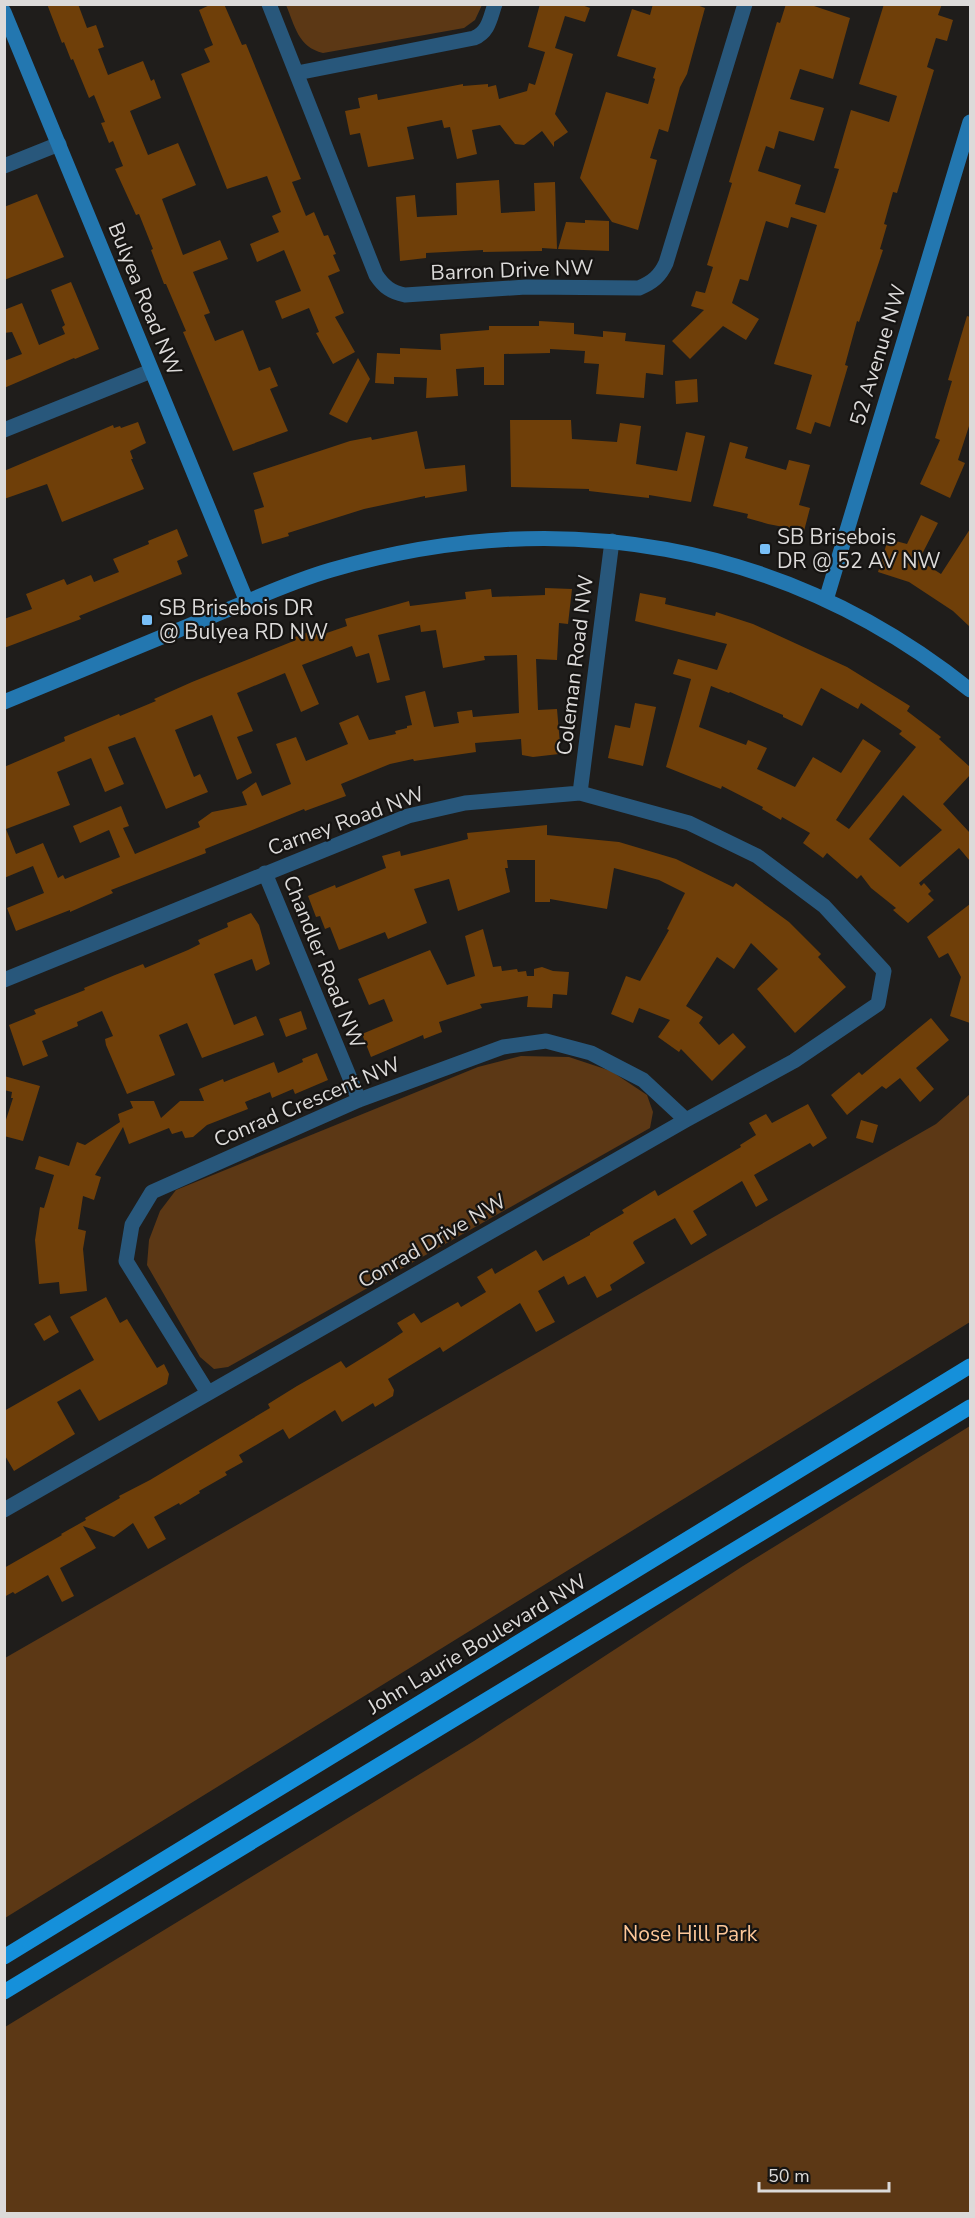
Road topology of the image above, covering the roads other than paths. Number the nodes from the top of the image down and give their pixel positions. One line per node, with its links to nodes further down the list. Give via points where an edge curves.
1 (269, 4): 5 (street, Barron Drive NW)
2 (495, 4): 5 (street, via 487,28 474,38)
3 (745, 4): 5 (street, Barron Drive NW, via 666,263 652,283 639,288 526,287 394,293 376,275)
4 (4, 12): 7 (street, Bulyea Road NW)
5 (297, 72)
6 (970, 122): 12 (street, 52 Avenue NW)
7 (59, 144): 8 (street); 9 (street, Bulyea Road NW)
8 (4, 166)
9 (151, 371): 10 (street); 13 (street, Bulyea Road NW)
10 (4, 430)
11 (612, 542): 12 (street, via 726,562); 13 (street, via 551,538 471,541 400,552 329,571); 16 (street, Coleman Road NW)
12 (826, 600): 14 (street, via 900,639)
13 (247, 602): 15 (street)
14 (970, 690)
15 (4, 702)
16 (580, 793): 17 (street, Carney Road NW, via 465,803 408,816); 19 (street, Carney Road NW, via 689,823 757,856 824,906 884,971)
17 (265, 873): 18 (street, Carney Road NW); 20 (street, Chandler Road NW)
18 (4, 980)
19 (878, 1004): 21 (street, Conrad Drive NW, via 794,1061)
20 (359, 1100): 21 (street, Conrad Crescent NW, via 503,1047 546,1041 591,1053 643,1080); 23 (street, Conrad Crescent NW, via 152,1192 132,1225 126,1261)
21 (686, 1120): 23 (street, Conrad Drive NW)
22 (970, 1366): 26 (main road, John Laurie Boulevard NW)
23 (208, 1393): 25 (street, Conrad Drive NW)
24 (970, 1407): 27 (main road)
25 (4, 1510)
26 (4, 1957)
27 (4, 1992)

